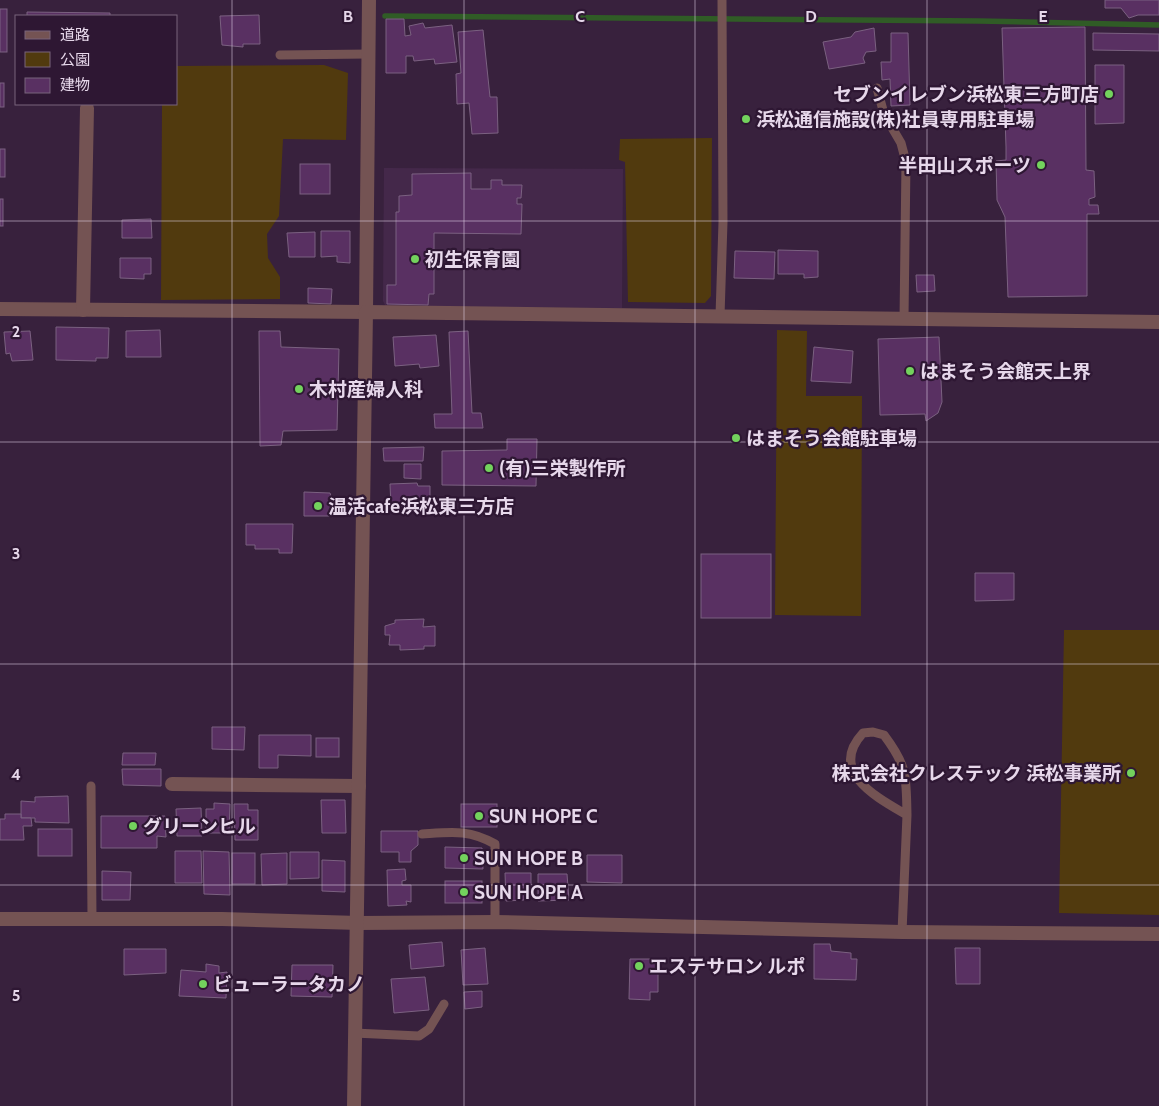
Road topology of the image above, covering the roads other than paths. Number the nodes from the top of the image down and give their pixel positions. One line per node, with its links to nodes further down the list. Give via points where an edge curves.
1 (369, 0): 3 (street)
2 (722, 0): 10 (lane)
3 (369, 54): 4 (lane); 9 (street)
4 (280, 55)
5 (877, 88): 11 (lane, via 884,114 901,143 906,162)
6 (87, 108): 8 (street)
7 (0, 309): 8 (street)
8 (83, 310): 9 (street)
9 (366, 312): 10 (street); 15 (street)
10 (720, 316): 11 (street)
11 (904, 319): 12 (street)
12 (1159, 322)
13 (172, 784): 15 (street)
14 (92, 786): 19 (lane)
15 (360, 786): 21 (street)
16 (907, 815): 16 (lane, via 870,793 856,778 851,759 854,743 863,733 884,735 897,752 905,769); 22 (lane)
17 (422, 834): 20 (lane, via 479,835 495,844)
18 (0, 918): 19 (street)
19 (92, 919): 21 (street)
20 (495, 922): 21 (street); 22 (street)
21 (359, 923): 25 (street)
22 (902, 932): 23 (street)
23 (1159, 934)
24 (444, 1004): 25 (lane, via 429,1030 419,1036)
25 (354, 1033): 26 (street)
26 (354, 1106)

